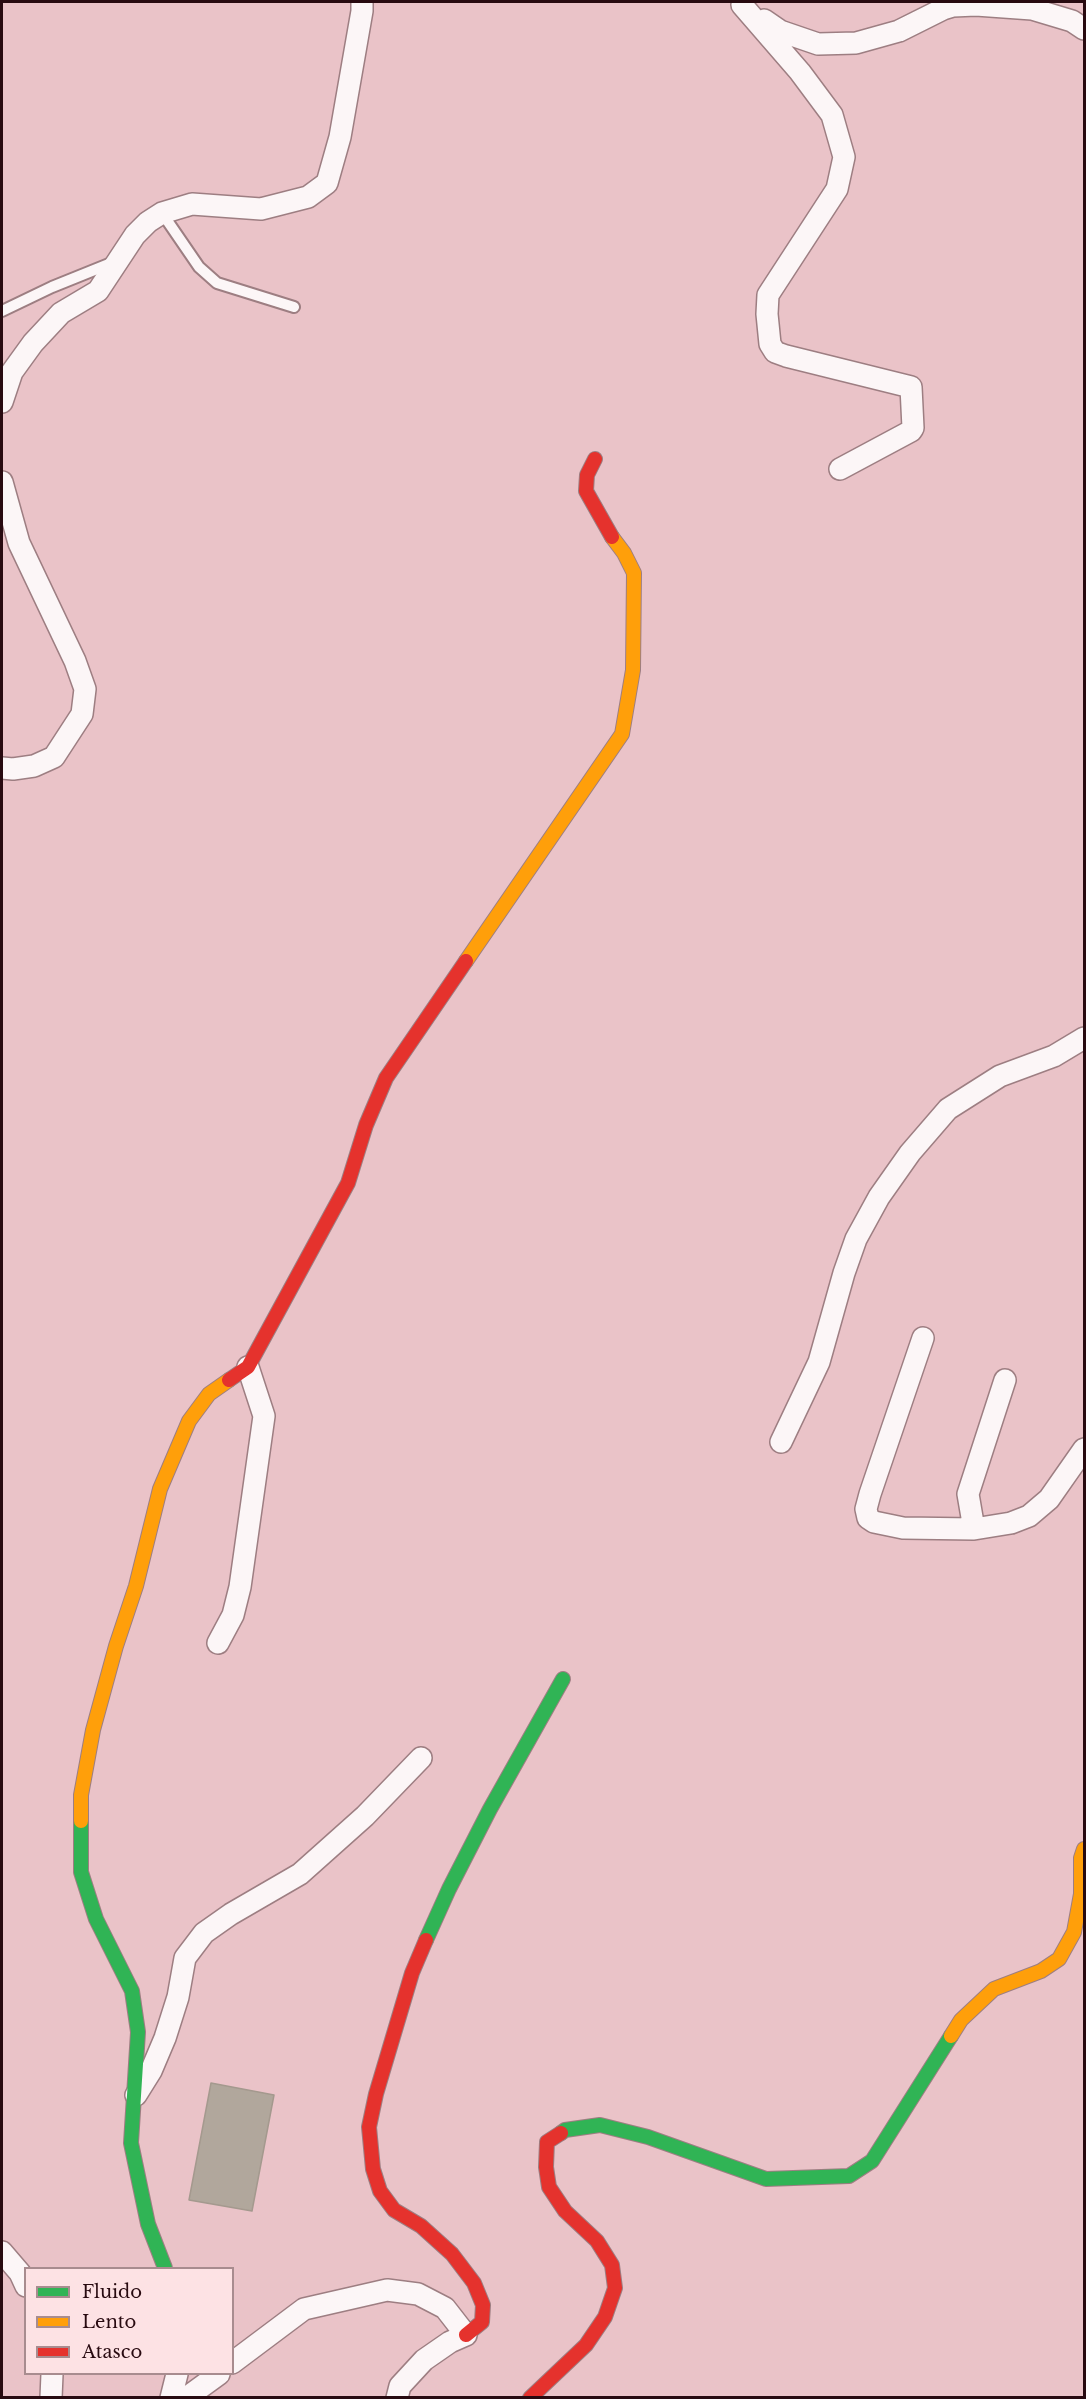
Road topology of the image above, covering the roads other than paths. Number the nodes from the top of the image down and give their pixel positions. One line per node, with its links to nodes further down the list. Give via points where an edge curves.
1 (362, 2): 5 (street, via 340,137 327,183 308,197 261,208 192,204)
2 (740, 3): 3 (street, via 780,31 818,44 856,43 899,31); 11 (street, via 832,115 844,157 837,189 768,295 770,345 786,356 911,387 913,428)
3 (942, 7): 4 (street, via 1032,9 1072,21)
4 (1084, 30)
5 (162, 213): 6 (street, via 135,235); 7 (lane, via 199,267 218,283)
6 (117, 261): 8 (lane); 9 (street, via 98,291 61,314 33,344 12,372)
7 (294, 307)
8 (2, 311)
9 (2, 402)
10 (595, 459): 16 (street, via 587,475 586,491 634,573 633,670 622,734 386,1078 348,1183)
11 (840, 469)
12 (2, 482): 13 (street, via 19,543 85,689 82,714 54,757 34,766)
13 (2, 768)
14 (1084, 1038): 18 (street, via 1054,1056 1000,1076 948,1109 910,1153 856,1239 819,1362)
15 (923, 1338): 20 (street, via 870,1494 868,1518 903,1528)
16 (248, 1367): 21 (street, via 264,1416 240,1587 233,1615); 25 (street, via 209,1394 189,1421 174,1452 113,1656 81,1795 81,1872 96,1919 132,1991 138,2032)
17 (1005, 1380): 20 (street, via 968,1494)
18 (781, 1442)
19 (1084, 1449): 20 (street, via 1049,1499 1029,1516)
20 (974, 1529)
21 (218, 1643)
22 (563, 1679): 29 (street, via 449,1888 412,1973 369,2127 373,2169 380,2191 394,2210 421,2226 452,2254 474,2283 483,2305 482,2322)
23 (421, 1758): 25 (street, via 365,1816 300,1874 204,1933 185,1958 165,2038)
24 (1084, 1849): 38 (street, via 1074,1932 1059,1959 1041,1971 993,1989 961,2020 872,2161 849,2176 766,2179 648,2137 600,2125 565,2130 547,2142 549,2187 565,2211 597,2241 612,2265 615,2288 605,2317 586,2345)
25 (132, 2101): 27 (street, via 131,2143 148,2224)
26 (2, 2252): 28 (street)
27 (165, 2267)
28 (24, 2282)
29 (466, 2335): 30 (street, via 445,2308 418,2294 387,2290 304,2309); 37 (street, via 424,2360 400,2386)
30 (234, 2362)
31 (52, 2375): 34 (street)
32 (176, 2375): 35 (street)
33 (216, 2375): 36 (street)
34 (51, 2397)
35 (171, 2397)
36 (186, 2397)
37 (397, 2397)
38 (530, 2397)

